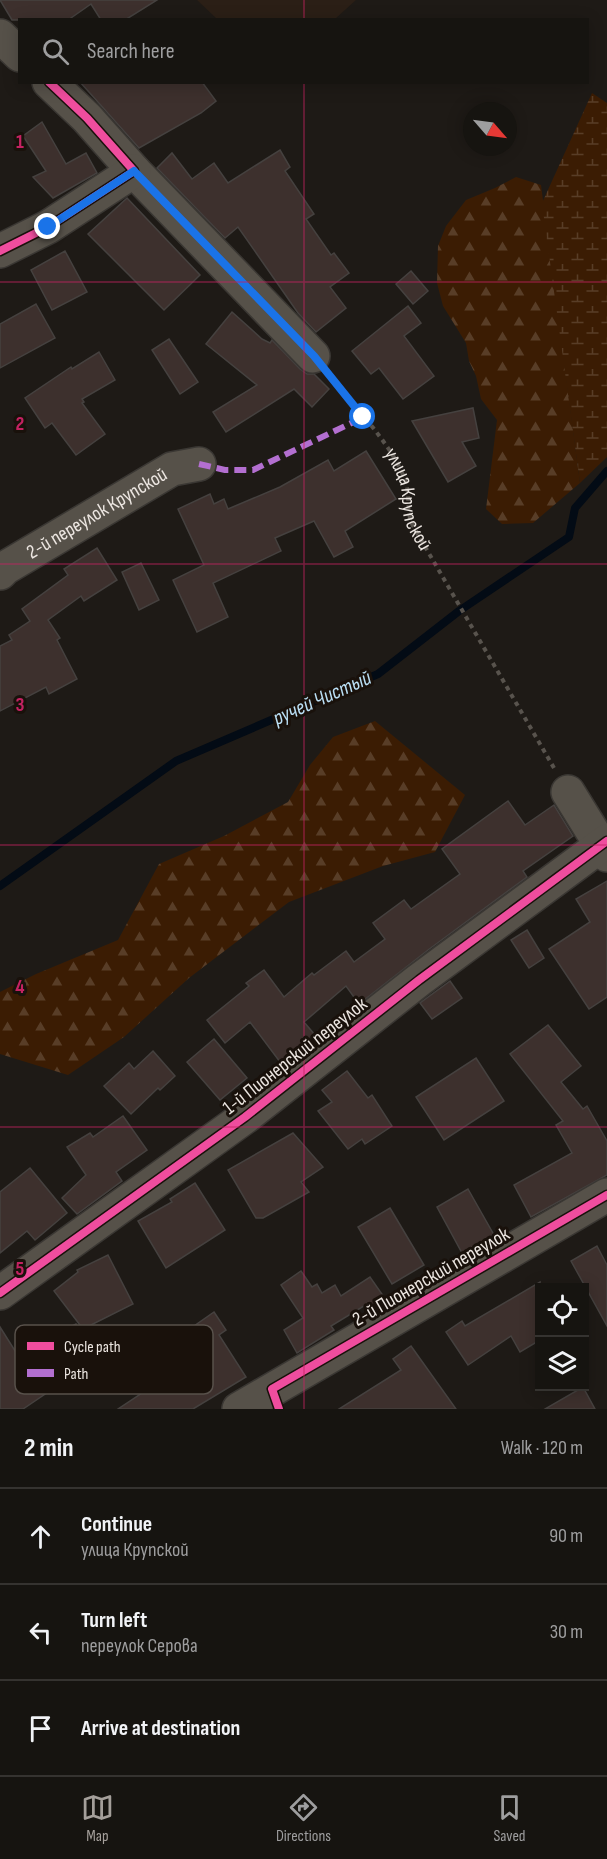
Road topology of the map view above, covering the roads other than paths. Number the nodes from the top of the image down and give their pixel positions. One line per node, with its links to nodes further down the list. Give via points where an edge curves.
1 (0, 36): 2 (street)
2 (18, 52)
3 (51, 84): 4 (street)
4 (134, 171): 5 (street, via 48,227); 6 (street)
5 (0, 251)
6 (314, 356)
7 (199, 464): 8 (street, 2-й переулок Крупской, via 172,469)
8 (0, 573)
9 (568, 792): 10 (street)
10 (605, 847): 12 (street, 1-й Пионерский переулок, via 419,980 245,1117)
11 (607, 1195): 13 (street, 2-й Пионерский переулок)
12 (0, 1293)
13 (276, 1399): 14 (street, 2-й Пионерский переулок)
14 (239, 1409)

